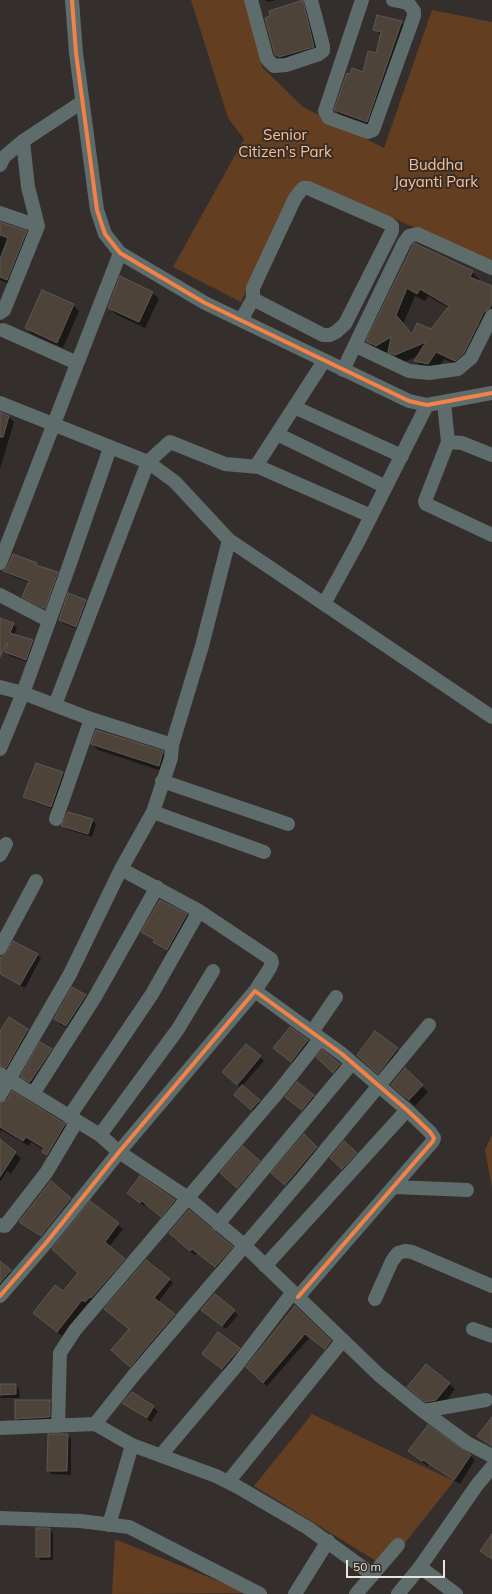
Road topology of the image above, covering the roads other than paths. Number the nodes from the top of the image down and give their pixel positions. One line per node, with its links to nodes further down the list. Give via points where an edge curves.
1 (72, 0): 8 (street)
2 (311, 0): 6 (street)
3 (362, 0): 7 (street)
4 (393, 0): 7 (street, via 408,4 414,10 414,16 371,132 326,115 325,111)
5 (255, 1): 6 (street, via 267,59 274,66 286,65 319,54)
6 (323, 46): 7 (street)
7 (343, 56)
8 (82, 102): 9 (street); 13 (street, via 97,210 105,234)
9 (23, 141): 10 (street); 12 (street, via 28,187)
10 (1, 159)
11 (0, 212): 12 (street)
12 (38, 226): 16 (street, via 4,310)
13 (120, 253): 18 (street, via 205,303); 22 (street)
14 (492, 268): 20 (street, via 417,234 409,236)
15 (253, 299): 15 (street, via 323,335 330,335 345,324 392,231 392,226 303,188 295,198 253,288); 18 (street)
16 (0, 313)
17 (492, 316): 20 (street, via 472,358 458,368 437,372 409,371)
18 (241, 320): 21 (street)
19 (3, 330): 22 (street)
20 (356, 346): 23 (street)
21 (324, 361): 23 (street); 28 (street)
22 (77, 363): 29 (street)
23 (343, 370): 27 (street, via 409,401)
24 (492, 393): 26 (street)
25 (0, 403): 29 (street)
26 (444, 403): 27 (street); 31 (street)
27 (427, 405): 33 (street)
28 (294, 406): 30 (street); 33 (street)
29 (53, 425): 32 (street); 41 (street)
30 (277, 434): 36 (street); 37 (street)
31 (448, 442): 34 (street, via 462,443); 39 (street, via 424,501)
32 (110, 448): 35 (street); 44 (street)
33 (402, 456): 37 (street)
34 (492, 456)
35 (148, 462): 36 (street, via 170,442 225,464); 40 (street, via 171,478); 47 (street)
36 (256, 466): 38 (street)
37 (386, 487): 38 (street)
38 (371, 516): 43 (street)
39 (492, 534)
40 (229, 540): 43 (street); 50 (street, via 202,646)
41 (0, 563)
42 (0, 595): 44 (street)
43 (324, 604): 48 (street)
44 (48, 620): 46 (street)
45 (0, 687): 46 (street)
46 (23, 693): 47 (street); 51 (street)
47 (55, 705): 49 (street)
48 (492, 717)
49 (90, 719): 50 (street); 54 (street)
50 (172, 745): 52 (street, via 171,758)
51 (0, 749)
52 (162, 781): 53 (street); 55 (street)
53 (153, 812): 56 (street); 57 (street)
54 (56, 819)
55 (288, 824)
56 (264, 852)
57 (121, 868): 59 (street); 68 (street, via 70,974)
58 (36, 881): 61 (street)
59 (157, 887): 60 (street); 70 (street, via 95,997)
60 (199, 911): 63 (street, via 271,959 270,968); 73 (street, via 152,994)
61 (0, 948)
62 (213, 970): 74 (street, via 178,1029)
63 (255, 991): 66 (street); 75 (street)
64 (336, 997): 66 (street)
65 (429, 1025): 69 (street)
66 (316, 1035): 67 (street); 78 (street, via 279,1092)
67 (352, 1063): 69 (street); 79 (street)
68 (5, 1077): 70 (street); 71 (street)
69 (379, 1086): 72 (street); 81 (street)
70 (33, 1094): 73 (street)
71 (0, 1095)
72 (407, 1110): 76 (street, via 434,1138); 82 (street)
73 (73, 1119): 74 (street); 80 (street, via 46,1173 5,1226)
74 (100, 1135): 75 (street)
75 (119, 1152): 78 (street); 85 (street)
76 (394, 1187): 77 (street); 84 (street)
77 (467, 1190)
78 (188, 1198): 79 (street); 93 (street, via 75,1330 60,1353)
79 (218, 1224): 81 (street)
80 (0, 1225)
81 (244, 1245): 82 (street); 92 (street)
82 (265, 1266): 84 (street)
83 (492, 1286): 86 (street, via 406,1251 398,1253 392,1261)
84 (296, 1294): 89 (street); 96 (street)
85 (0, 1296)
86 (375, 1300)
87 (473, 1329): 88 (street)
88 (492, 1336)
89 (343, 1340): 91 (street, via 379,1375); 99 (street)
90 (486, 1400): 91 (street)
91 (423, 1411): 97 (street, via 467,1443)
92 (95, 1424): 93 (street); 95 (street)
93 (58, 1426): 94 (street)
94 (0, 1428)
95 (132, 1445): 96 (street); 101 (street)
96 (161, 1455): 99 (street)
97 (492, 1456)
98 (492, 1467): 104 (street)
99 (228, 1482): 102 (street)
100 (0, 1518): 101 (street, via 80,1521)
101 (109, 1525): 107 (street, via 129,1527)
102 (328, 1541): 105 (street); 108 (street)
103 (398, 1545): 105 (street)
104 (420, 1567): 106 (street); 110 (street)
105 (373, 1575): 109 (street)
106 (450, 1592)
107 (257, 1593)
108 (295, 1594)
109 (356, 1594)
110 (398, 1594)

